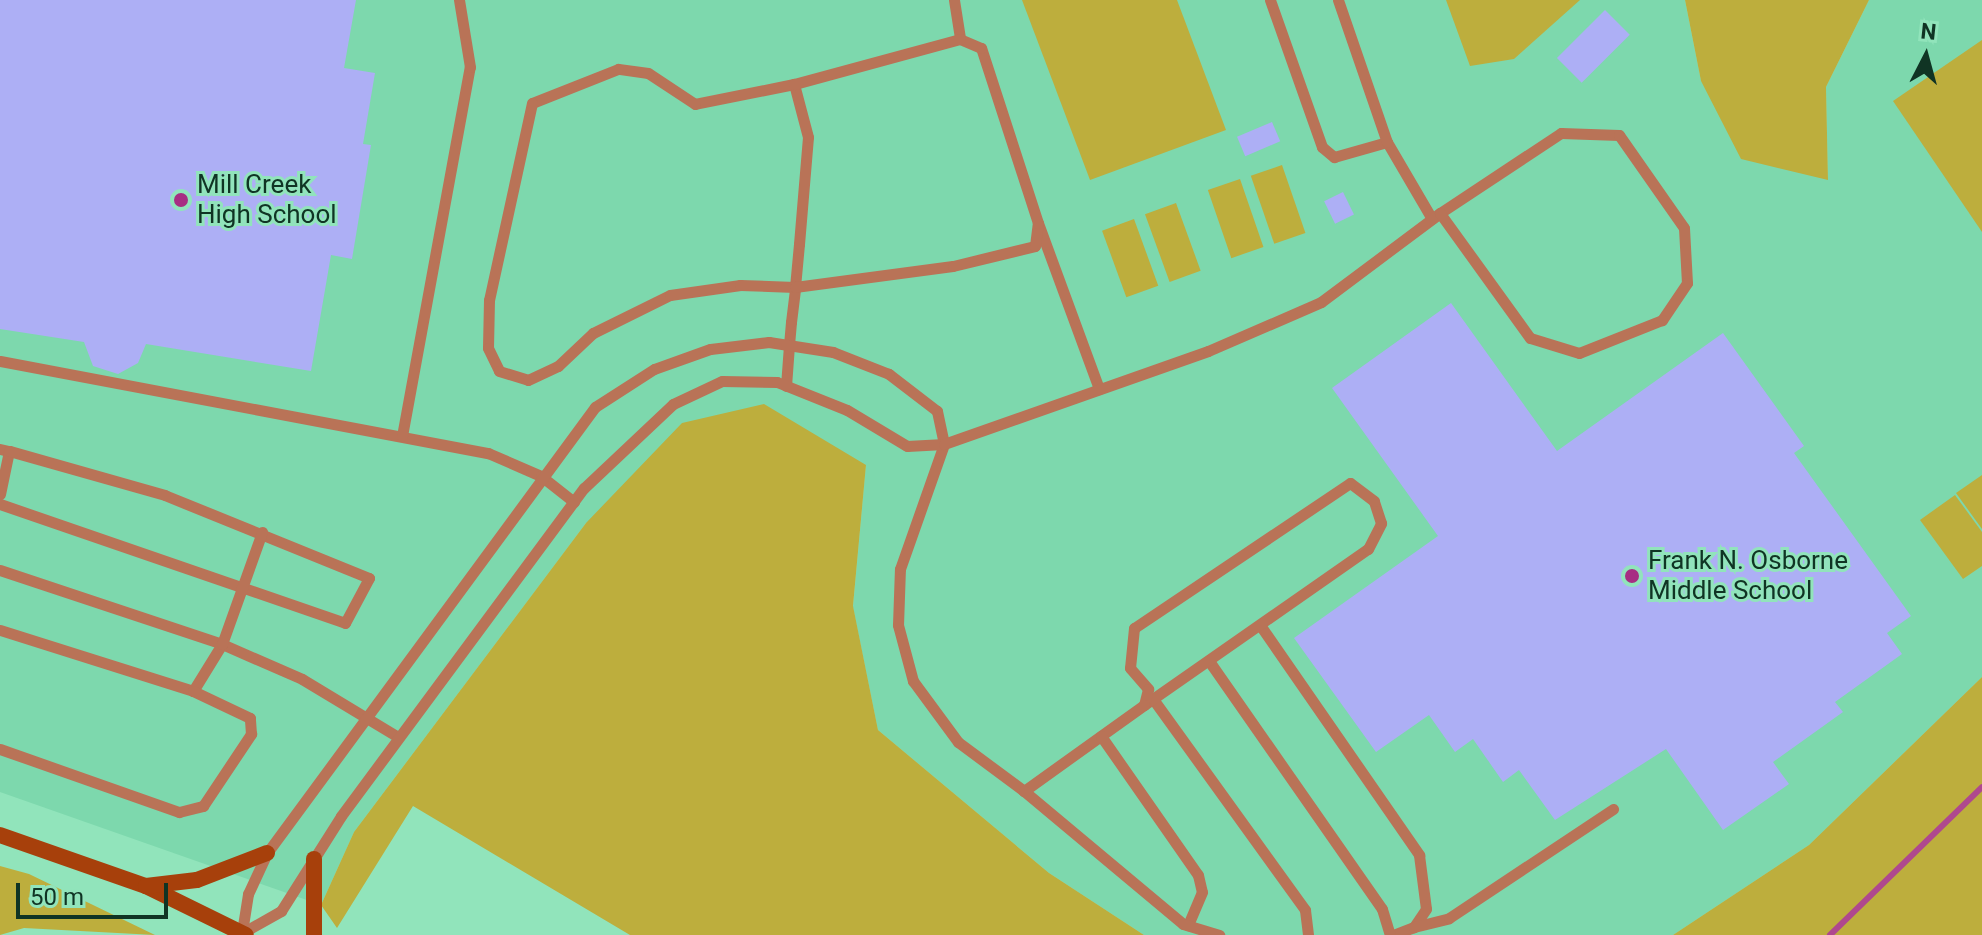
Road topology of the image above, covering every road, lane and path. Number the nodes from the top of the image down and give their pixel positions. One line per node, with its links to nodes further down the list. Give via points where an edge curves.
1 (459, 0): 15 (lane, via 470,67)
2 (954, 0): 5 (lane)
3 (1270, 0): 7 (lane, via 1322,147 1334,157)
4 (1338, 0): 7 (lane)
5 (960, 39): 6 (lane); 9 (lane, via 981,48)
6 (794, 84): 10 (lane, via 808,137); 10 (lane, via 695,104 648,73 618,69 532,103 489,300 488,348 499,371 528,380 558,366 593,333 670,295 740,285)
7 (1387, 142): 8 (lane)
8 (1436, 216): 8 (lane, via 1530,338 1579,353 1662,320 1687,283 1684,228 1619,135 1561,133); 14 (lane, via 1321,302)
9 (1038, 223): 10 (lane, via 1035,246 953,266); 14 (lane)
10 (795, 287): 11 (lane)
11 (789, 345): 13 (lane); 16 (lane, via 833,352 889,374 937,411); 18 (lane, via 710,349 654,369 595,407)
12 (0, 361): 15 (lane)
13 (786, 386): 16 (lane, via 847,410 907,446); 20 (lane, via 722,381 673,404)
14 (1099, 389): 16 (lane)
15 (402, 436): 18 (lane, via 488,453)
16 (944, 444): 35 (lane, via 900,569 898,625 913,681 958,742)
17 (4, 450): 19 (lane); 22 (lane, via 165,495)
18 (541, 476): 20 (lane); 31 (lane)
19 (0, 494)
20 (574, 502): 33 (lane)
21 (0, 504): 24 (lane)
22 (262, 532): 24 (lane); 24 (lane, via 369,578 345,623)
23 (0, 570): 27 (lane)
24 (243, 585): 27 (lane)
25 (1260, 625): 28 (lane); 30 (lane, via 1368,549 1381,523 1374,501 1350,483 1134,628 1130,668 1148,689); 42 (lane, via 1419,855 1426,909)
26 (0, 630): 29 (lane)
27 (222, 644): 29 (lane); 31 (lane)
28 (1209, 661): 30 (lane); 47 (lane, via 1382,909)
29 (193, 691): 34 (lane, via 250,718 251,734 203,806 179,812)
30 (1148, 702): 32 (lane); 46 (lane, via 1305,910)
31 (364, 714): 33 (lane); 38 (lane)
32 (1101, 736): 35 (lane); 41 (lane, via 1198,875 1202,892)
33 (398, 737): 39 (lane)
34 (0, 749)
35 (1024, 791): 41 (lane)
36 (1613, 809): 42 (lane, via 1449,918)
37 (0, 835): 40 (main road)
38 (267, 853): 40 (main road, via 197,880); 43 (lane, via 248,894)
39 (314, 859): 43 (lane, via 281,911); 44 (main road)
40 (146, 886): 43 (main road)
41 (1188, 925): 45 (lane)
42 (1414, 927): 47 (lane)
43 (244, 934)
44 (314, 935)
45 (1219, 935)
46 (1308, 935)
47 (1391, 935)

